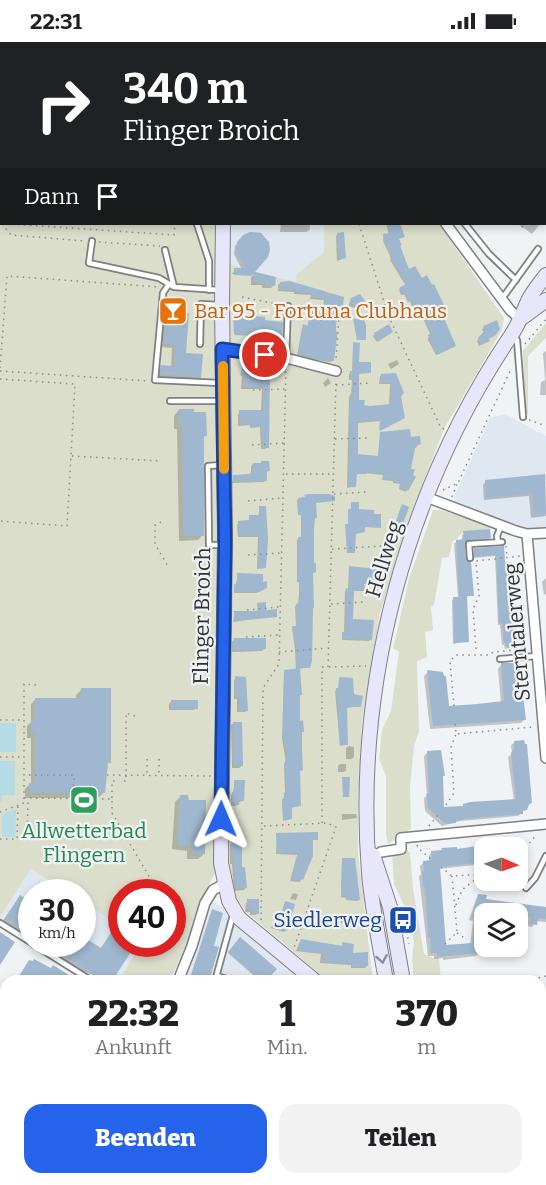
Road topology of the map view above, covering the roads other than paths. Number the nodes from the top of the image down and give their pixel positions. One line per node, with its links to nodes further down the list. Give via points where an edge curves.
1 (197, 225): 12 (lane)
2 (223, 225): 12 (main road, Flinger Broich)
3 (447, 225): 13 (street)
4 (466, 225): 9 (lane)
5 (92, 241): 10 (lane, via 89,263 159,278)
6 (538, 249): 9 (lane)
7 (165, 250): 11 (lane)
8 (546, 275): 16 (main road, Hellweg, via 528,299)
9 (516, 280): 13 (lane)
10 (168, 284): 11 (lane); 22 (lane, via 163,293 155,380)
11 (174, 287): 12 (lane)
12 (217, 295): 18 (lane, via 201,304); 19 (main road, Flinger Broich)
13 (501, 300): 16 (street)
14 (546, 300): 16 (main road, Hellweg)
15 (288, 306): 20 (lane)
16 (522, 319): 17 (main road, Hellweg)
17 (511, 334): 25 (lane, via 517,340); 26 (main road, Hellweg, via 451,437)
18 (200, 344)
19 (222, 349): 20 (street); 22 (main road, Flinger Broich)
20 (286, 358): 21 (street)
21 (336, 371)
22 (223, 384): 24 (main road, Flinger Broich)
23 (170, 401): 24 (lane)
24 (223, 401): 40 (main road, Flinger Broich, via 220,840)
25 (523, 417)
26 (433, 495): 27 (street, via 448,506); 37 (main road, Hellweg, via 406,553 377,674 367,773)
27 (501, 526): 29 (street); 30 (lane, via 497,536 500,542 469,544)
28 (546, 533): 29 (street)
29 (527, 534): 31 (street, Sterntalerweg)
30 (470, 558)
31 (537, 652): 32 (lane); 33 (street, Sterntalerweg)
32 (500, 659)
33 (542, 667): 34 (street, Sterntalerweg)
34 (544, 727): 35 (street, Sterntalerweg)
35 (546, 758)
36 (546, 824): 38 (street, via 401,838 401,849)
37 (367, 838): 50 (main road, Hellweg, one-way to 50, via 371,892); 51 (main road, Hellweg, via 390,907)
38 (381, 852)
39 (546, 856): 41 (lane)
40 (224, 884): 42 (main road, Flinger Broich); 47 (street, via 213,890 205,903)
41 (528, 886)
42 (235, 913): 48 (lane); 49 (main road, Flinger Broich)
43 (0, 923): 44 (lane)
44 (18, 934)
45 (54, 957): 46 (lane)
46 (83, 975)
47 (180, 975)
48 (217, 975)
49 (308, 975)
50 (385, 975)
51 (403, 975)

